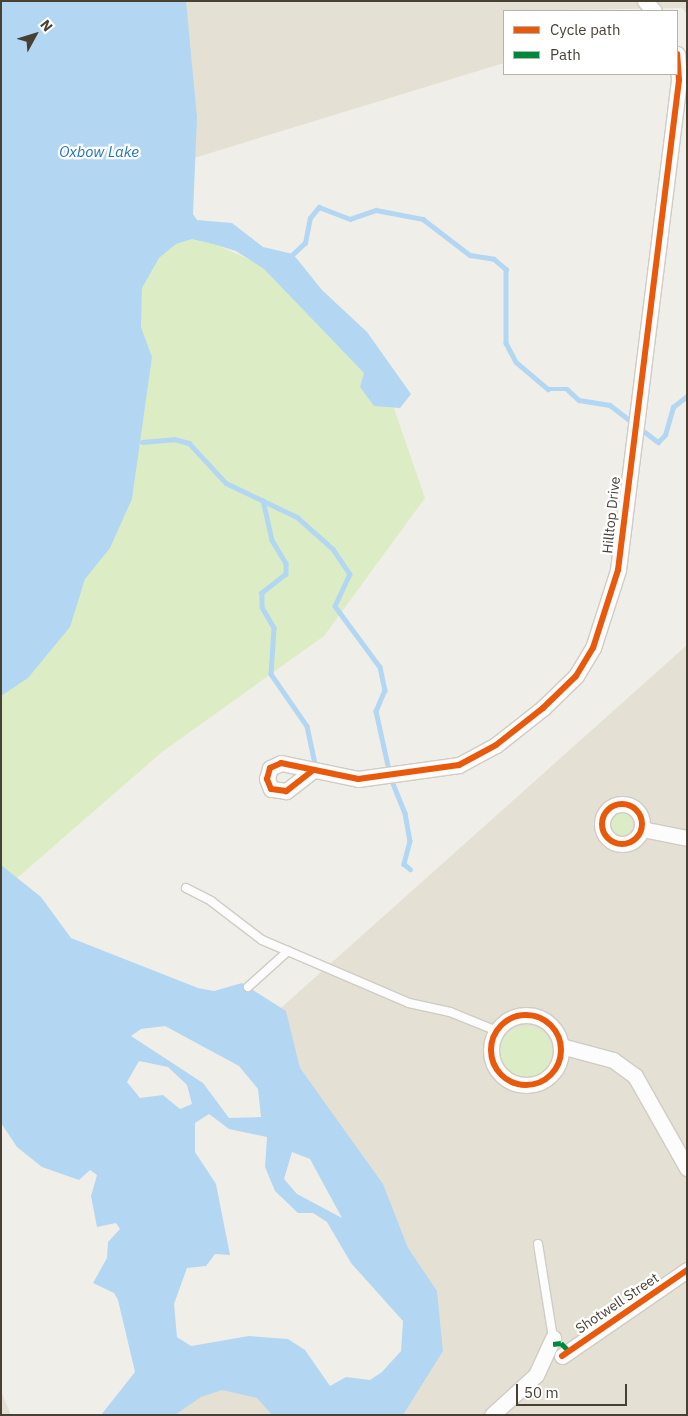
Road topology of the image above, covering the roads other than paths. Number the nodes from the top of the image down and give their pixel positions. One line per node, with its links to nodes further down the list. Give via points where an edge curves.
1 (678, 75): 2 (street, Hilltop Drive, via 618,570 593,648 576,676 543,708 496,745 460,765 358,779)
2 (312, 771)
3 (642, 828): 4 (street)
4 (687, 838)
5 (186, 888): 6 (lane, via 211,901 262,940)
6 (288, 951): 7 (lane); 8 (lane, via 335,968 409,1003 450,1012)
7 (248, 987)
8 (497, 1031): 9 (street, via 513,1018 534,1016 552,1027); 9 (street, via 492,1055 495,1067 502,1076 525,1086 548,1079 561,1058)
9 (561, 1046): 10 (street, via 613,1060 635,1076)
10 (687, 1168)
11 (538, 1244): 13 (lane)
12 (687, 1270): 14 (street, Shotwell Street)
13 (553, 1338): 15 (street, via 536,1376)
14 (562, 1356)
15 (492, 1415)

